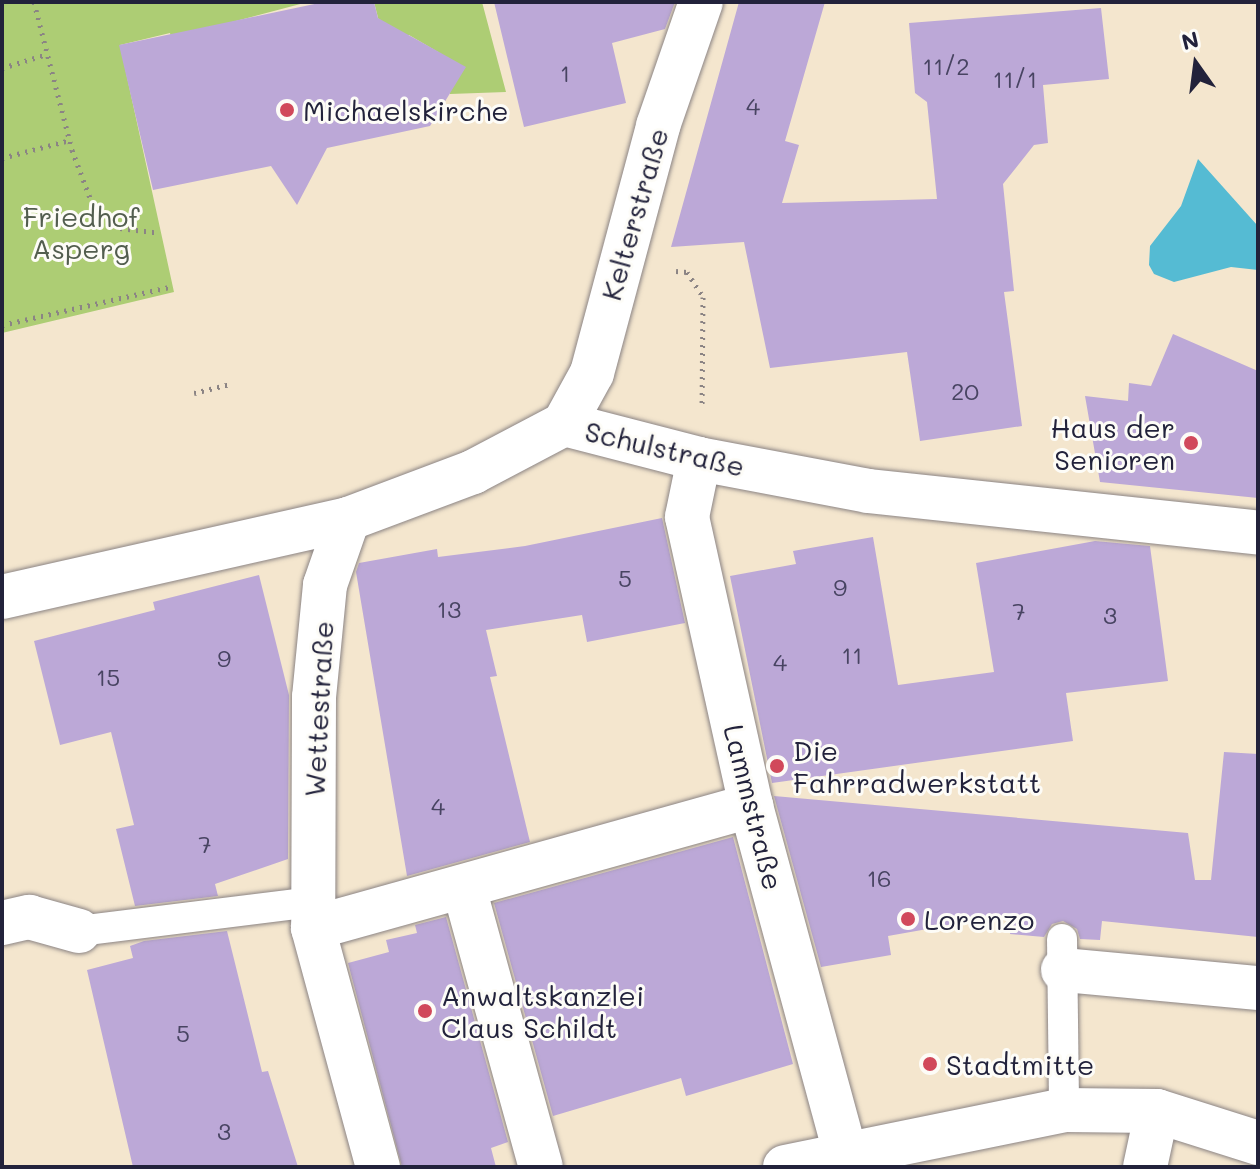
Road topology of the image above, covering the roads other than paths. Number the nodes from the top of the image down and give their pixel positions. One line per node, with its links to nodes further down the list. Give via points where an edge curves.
1 (701, 2): 2 (street, Kelterstraße, via 617,267 592,373)
2 (564, 424): 3 (street, Schulstraße); 4 (street, Schulstraße, via 473,472)
3 (699, 459): 5 (street, Schulstraße, via 868,491); 7 (street, Lammstraße, via 687,517)
4 (348, 519): 6 (street, Schulstraße); 9 (street, Wettestraße, via 325,585 314,697)
5 (1258, 533)
6 (2, 597)
7 (751, 806): 8 (street); 17 (street, Lammstraße)
8 (464, 888): 9 (street); 19 (street)
9 (313, 915): 11 (lane); 18 (street, Wettestraße)
10 (2, 923): 11 (street, via 29,917)
11 (79, 931)
12 (1062, 954): 13 (street); 14 (lane)
13 (1258, 988)
14 (1064, 1110): 15 (street); 17 (street)
15 (1157, 1111): 16 (street); 21 (street)
16 (1258, 1143)
17 (845, 1152): 20 (street)
18 (378, 1167)
19 (541, 1167)
20 (785, 1167)
21 (1145, 1167)

